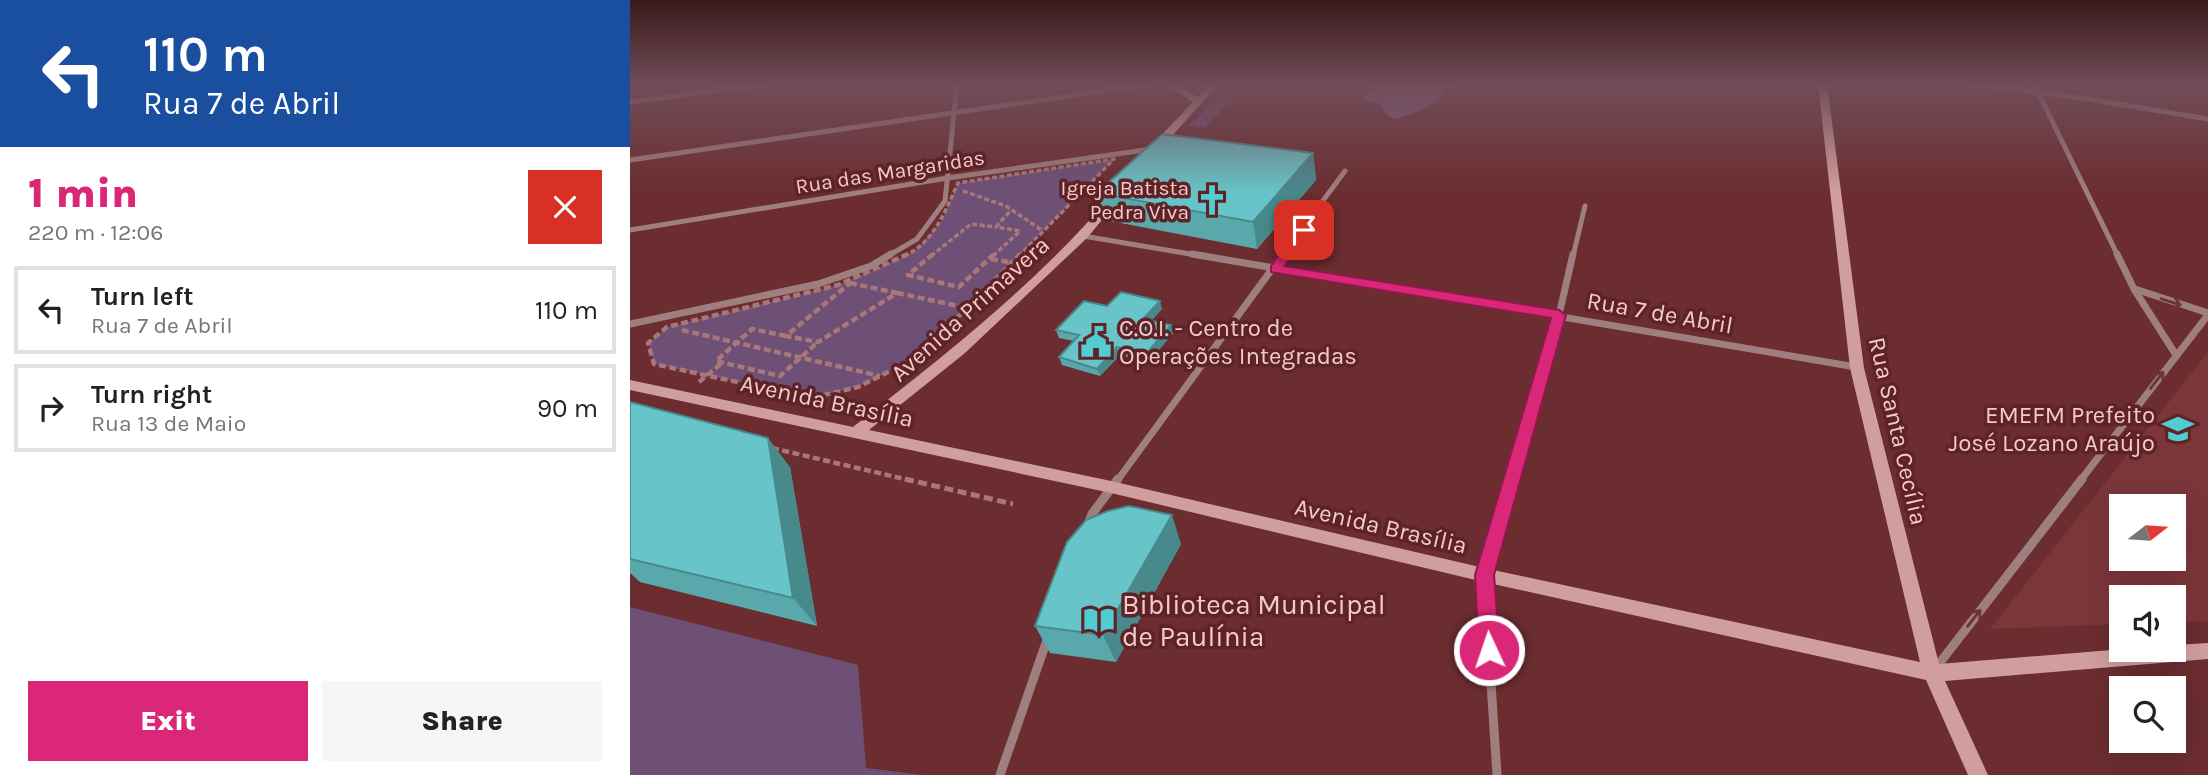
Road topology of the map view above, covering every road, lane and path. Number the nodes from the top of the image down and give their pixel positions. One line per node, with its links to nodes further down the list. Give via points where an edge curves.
1 (911, 120): 7 (street)
2 (953, 120): 10 (street)
3 (1181, 120): 6 (street)
4 (1826, 120): 36 (street, Rua Santa Cecília)
5 (2052, 120): 24 (street)
6 (1155, 149): 8 (street); 10 (street, Rua das Margaridas)
7 (630, 160)
8 (1139, 168)
9 (1345, 172): 23 (street)
10 (948, 178): 18 (street, Rua das Margaridas); 29 (street, via 945,201 917,239 871,266 818,284)
11 (958, 183): 13 (path)
12 (1123, 188): 20 (street, Avenida Primavera)
13 (956, 189): 16 (path); 30 (path, via 941,222 914,252 838,285)
14 (1074, 199): 26 (path)
15 (1585, 206): 28 (street)
16 (1011, 210): 17 (path); 19 (path)
17 (996, 228): 21 (path, via 1020,231); 21 (path, via 971,224 908,275 959,287)
18 (630, 230)
19 (1043, 231)
20 (1083, 236): 23 (street, Rua 7 de Abril); 39 (street, Avenida Primavera, via 960,350)
21 (990, 259): 22 (path)
22 (1009, 262)
23 (1276, 269): 28 (street, Rua 7 de Abril); 41 (street)
24 (2134, 289): 27 (street, one-way to 27); 34 (street)
25 (897, 293): 26 (path); 31 (path, via 850,283); 32 (path)
26 (968, 308): 30 (path, via 908,362 858,387 811,398 654,364 648,343)
27 (2208, 314): 34 (street)
28 (1559, 315): 36 (street, Rua 7 de Abril); 44 (street)
29 (630, 324)
30 (667, 327): 33 (path)
31 (786, 335): 32 (path); 33 (path, via 752,328)
32 (818, 342): 35 (path)
33 (736, 343): 35 (path); 35 (path, via 716,361 780,376)
34 (2176, 355): 47 (street, one-way to 34)
35 (800, 358): 37 (path)
36 (1857, 368): 47 (street, Rua Santa Cecília)
37 (880, 376)
38 (630, 385): 39 (street, Avenida Brasília)
39 (857, 432): 41 (street, Avenida Brasília)
40 (767, 447): 42 (path)
41 (1111, 487): 43 (street, via 1092,514); 44 (street, Avenida Brasília)
42 (1013, 505)
43 (1083, 540)
44 (1485, 575): 47 (street, Avenida Brasília); 49 (street)
45 (1050, 631): 48 (street)
46 (2208, 651): 47 (street, Avenida Brasília)
47 (1932, 673): 50 (street, Rua Santa Cecília)
48 (1000, 775)
49 (1497, 775)
50 (1978, 775)

